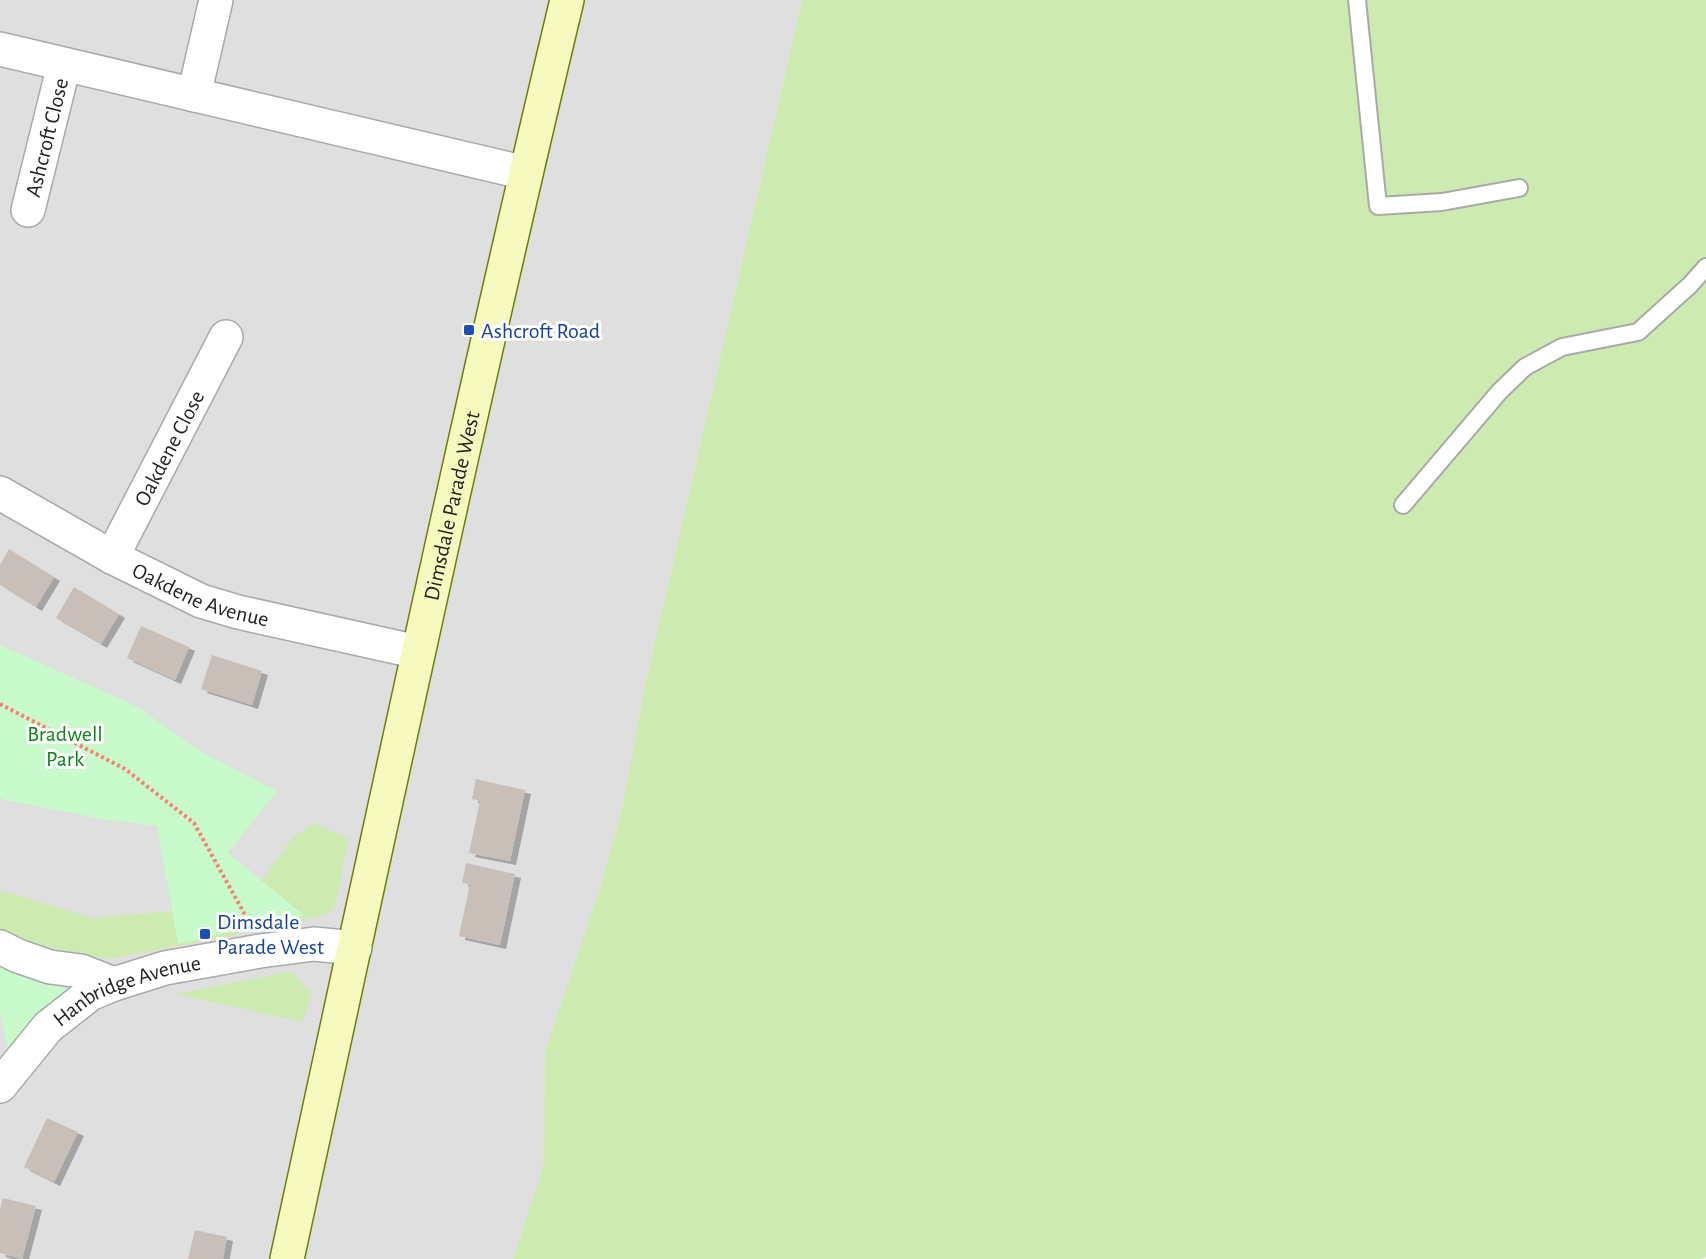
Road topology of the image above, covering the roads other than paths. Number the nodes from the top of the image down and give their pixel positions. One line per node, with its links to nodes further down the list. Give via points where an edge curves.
1 (216, 0): 6 (street)
2 (567, 0): 7 (main road, Dimsdale Parade West)
3 (1357, 0): 8 (lane, via 1378,206 1443,202)
4 (0, 49): 5 (street)
5 (64, 65): 6 (street); 9 (street, Ashcroft Close)
6 (194, 95): 7 (street)
7 (526, 173): 15 (main road, Dimsdale Parade West)
8 (1519, 188)
9 (28, 210)
10 (1706, 267): 13 (lane, via 1638,332 1562,347 1525,367)
11 (226, 337): 14 (street, Oakdene Close)
12 (0, 493): 14 (street, Oakdene Avenue)
13 (1403, 505)
14 (112, 557): 15 (street, Oakdene Avenue, via 201,601)
15 (418, 652): 17 (main road, Dimsdale Parade West)
16 (0, 947): 18 (street, via 50,967 81,971)
17 (355, 948): 18 (street, Hanbridge Avenue, via 314,944 260,951 165,968); 20 (main road, Dimsdale Parade West)
18 (114, 984): 19 (street, Hanbridge Avenue, via 90,994 48,1027)
19 (0, 1086)
20 (287, 1259)

